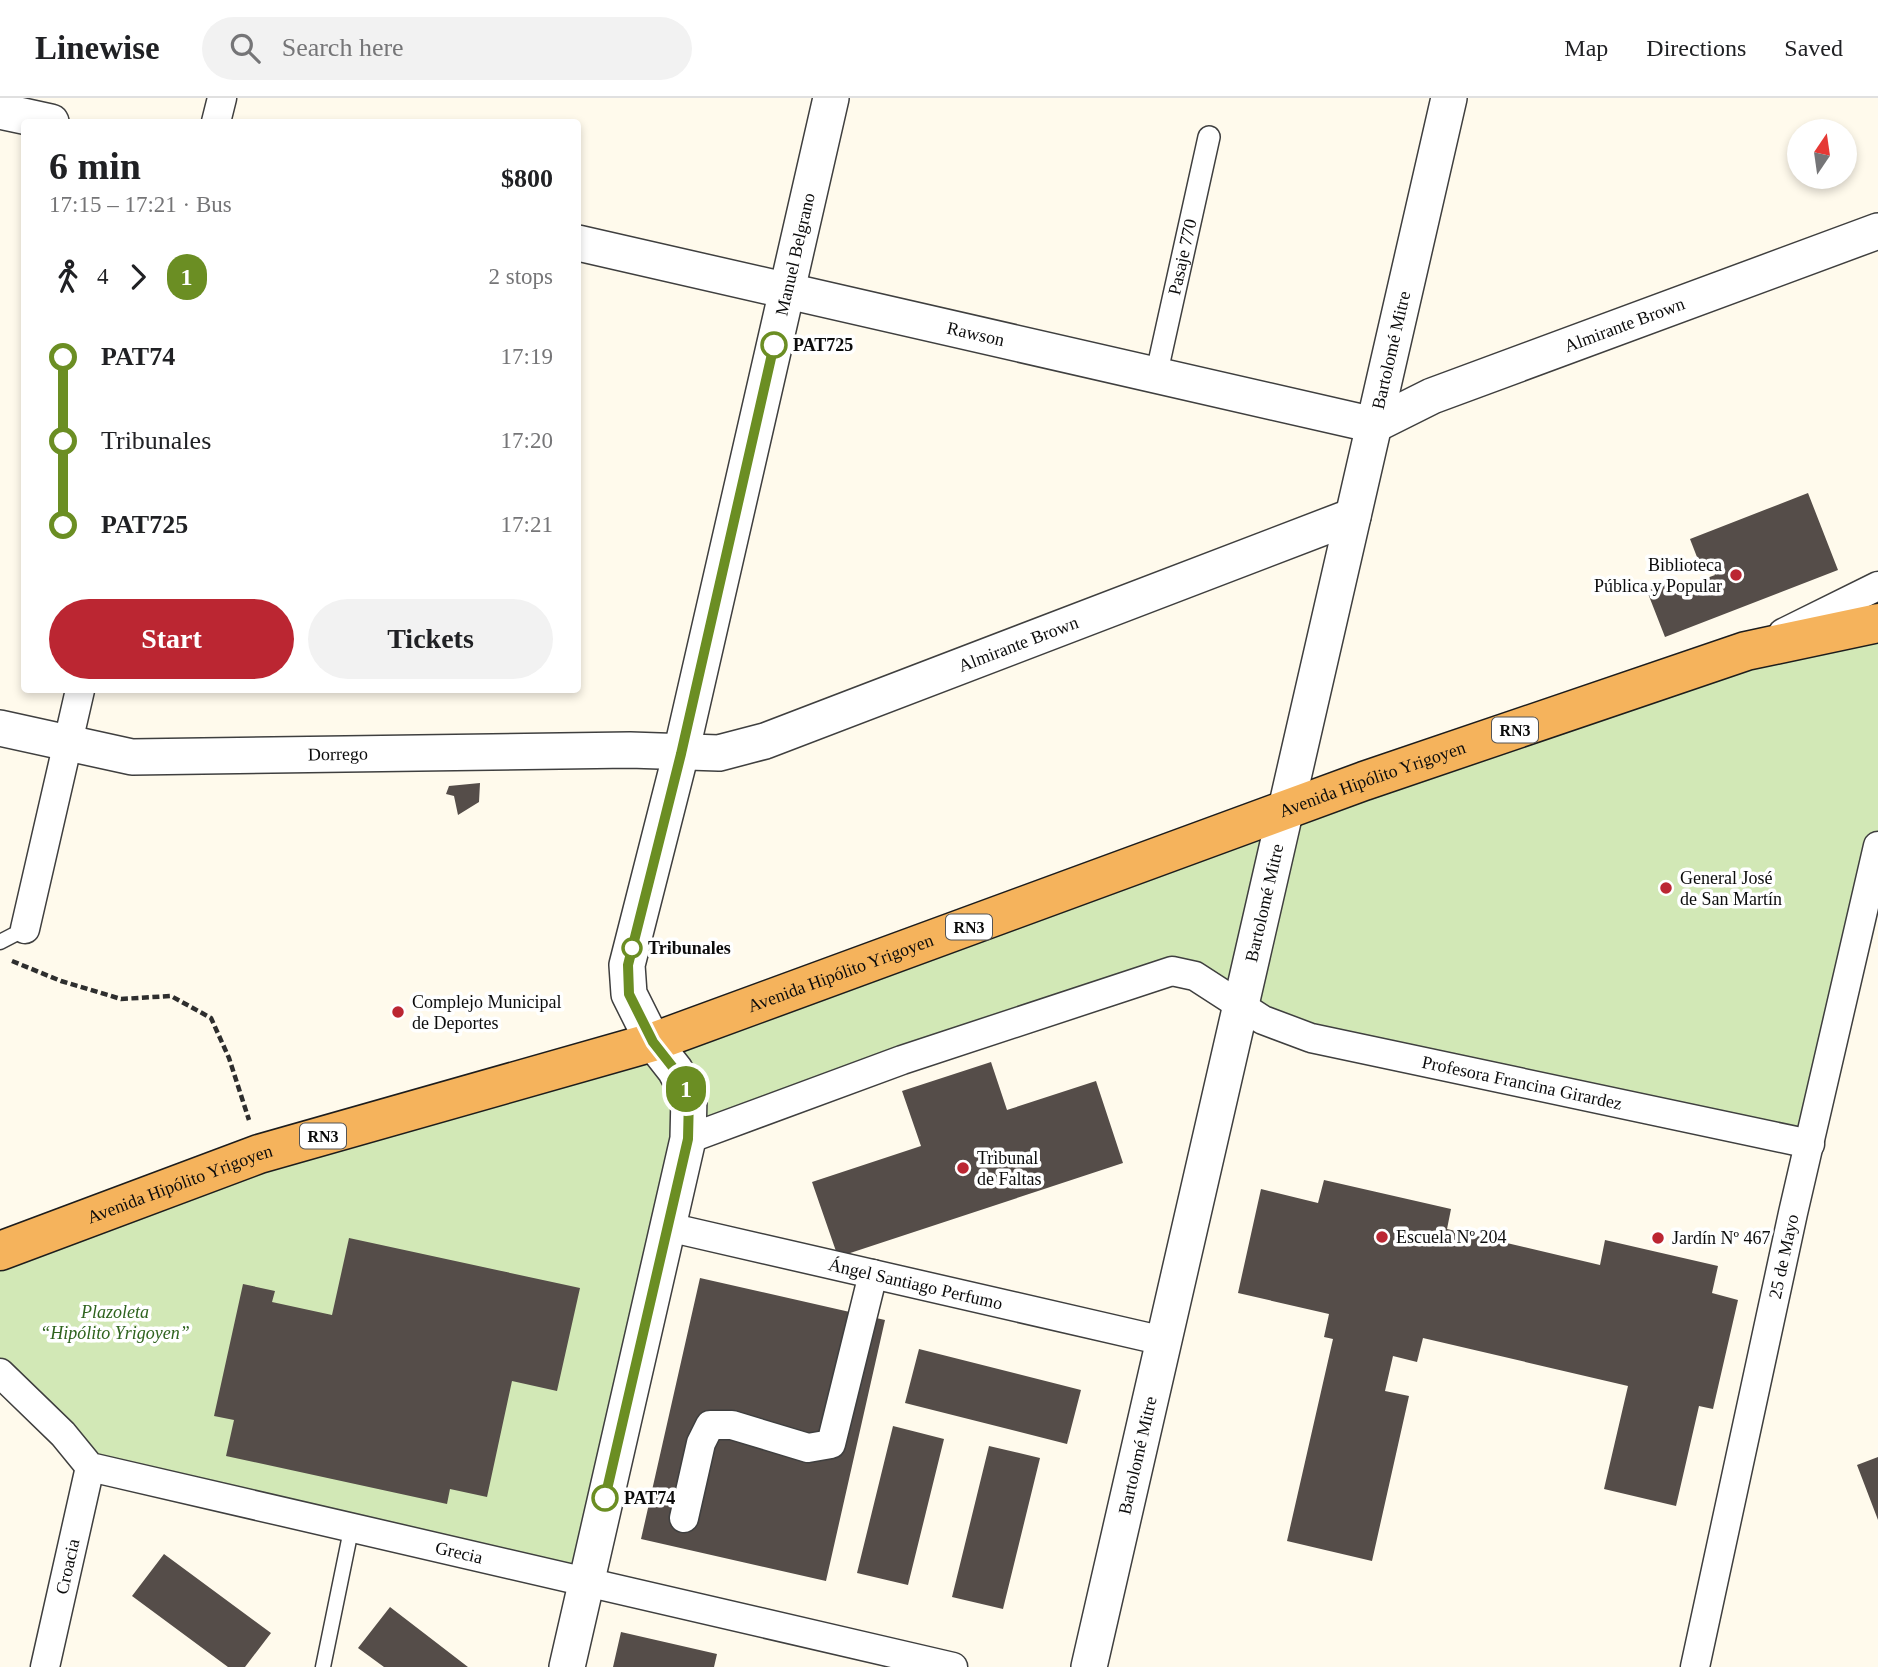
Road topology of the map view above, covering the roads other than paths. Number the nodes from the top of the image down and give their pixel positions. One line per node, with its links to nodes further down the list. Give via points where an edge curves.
1 (222, 98): 6 (street)
2 (831, 98): 10 (street, Manuel Belgrano)
3 (1449, 98): 12 (street, Bartolomé Mitre)
4 (0, 111): 5 (street)
5 (37, 119)
6 (217, 119)
7 (1209, 136): 11 (street, Pasaje 770)
8 (1878, 231): 12 (street, Almirante Brown, via 1432,396)
9 (581, 244): 10 (street, Rawson)
10 (787, 291): 11 (street, Rawson); 20 (street, Manuel Belgrano)
11 (1156, 376): 12 (street, Rawson)
12 (1374, 425): 13 (street, Bartolomé Mitre)
13 (1353, 516): 20 (street, Almirante Brown, via 765,741 719,753); 21 (street, Bartolomé Mitre)
14 (1878, 586): 16 (street)
15 (1878, 623): 16 (highway, Avenida Hipólito Yrigoyen / RN3)
16 (1746, 651): 21 (highway, Avenida Hipólito Yrigoyen / RN3)
17 (79, 693): 19 (street)
18 (0, 729): 19 (street, Dorrego)
19 (67, 744): 20 (street, Dorrego, via 132,757 630,750); 23 (street)
20 (681, 754): 26 (street, Manuel Belgrano, via 628,965 629,994)
21 (1285, 812): 25 (street, Bartolomé Mitre); 26 (highway, Avenida Hipólito Yrigoyen / RN3)
22 (1878, 846): 28 (street, 25 de Mayo)
23 (25, 929): 24 (lane)
24 (0, 942)
25 (1241, 1004): 27 (street, Profesora Francina Girardez, via 1195,976 1172,971 902,1060); 28 (street, Profesora Francina Girardez, via 1263,1020 1311,1038); 32 (street, Bartolomé Mitre)
26 (653, 1042): 27 (street, Manuel Belgrano, via 689,1096); 30 (highway, Avenida Hipólito Yrigoyen / RN3, via 260,1154)
27 (688, 1139): 29 (street, Manuel Belgrano)
28 (1810, 1144): 43 (street, 25 de Mayo)
29 (668, 1227): 31 (street, Ángel Santiago Perfumo); 37 (street, Manuel Belgrano)
30 (0, 1251)
31 (873, 1274): 32 (street, Ángel Santiago Perfumo); 35 (street, via 831,1444 808,1448 732,1425 710,1425 701,1443)
32 (1164, 1341): 42 (street, Bartolomé Mitre)
33 (0, 1373): 34 (street)
34 (90, 1467): 36 (street, Grecia); 39 (street, Croacia)
35 (684, 1518)
36 (351, 1530): 37 (street, Grecia); 38 (lane)
37 (586, 1582): 40 (street, Manuel Belgrano); 41 (street, Grecia)
38 (326, 1665)
39 (45, 1667)
40 (566, 1667)
41 (953, 1667)
42 (1089, 1667)
43 (1695, 1667)

